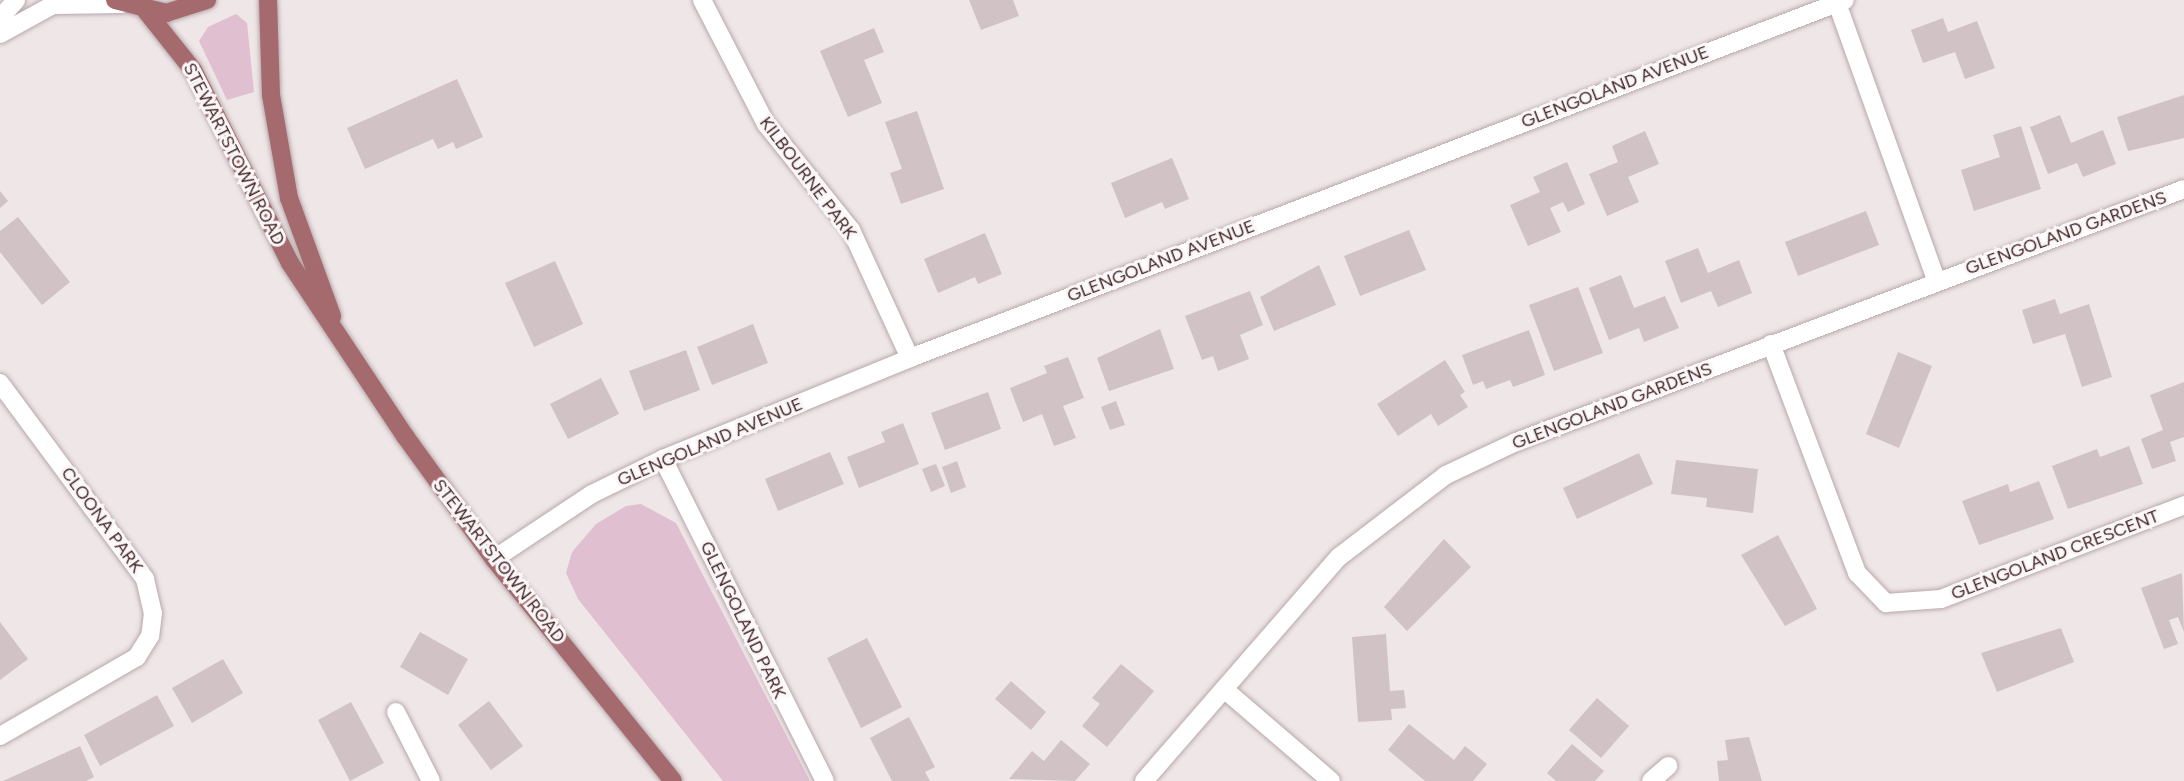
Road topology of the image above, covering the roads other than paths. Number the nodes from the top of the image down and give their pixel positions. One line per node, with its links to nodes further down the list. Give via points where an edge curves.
1 (16, 0): 8 (street)
2 (207, 0): 7 (main road, via 177,12)
3 (268, 0): 12 (main road, STEWARTSTOWN ROAD, via 271,95 289,198)
4 (702, 0): 14 (street, KILBOURNE PARK, via 766,124 850,230)
5 (118, 2): 7 (main road); 9 (street, via 53,5)
6 (1841, 2): 11 (street); 14 (street, GLENGOLAND AVENUE)
7 (146, 11): 12 (main road, STEWARTSTOWN ROAD, via 193,70 290,263)
8 (0, 18)
9 (0, 34)
10 (2184, 189): 11 (street, GLENGOLAND GARDENS)
11 (1937, 282): 13 (street, GLENGOLAND GARDENS)
12 (338, 330): 18 (main road, STEWARTSTOWN ROAD)
13 (1771, 344): 17 (street, GLENGOLAND CRESCENT, via 1857,573 1886,603 1941,598); 19 (street, GLENGOLAND GARDENS, via 1516,442 1446,475 1339,557)
14 (910, 358): 16 (street, GLENGOLAND AVENUE)
15 (0, 383): 21 (street, CLOONA PARK, via 145,579 153,613 150,636 137,657)
16 (663, 459): 18 (street, GLENGOLAND AVENUE, via 592,494); 25 (street, GLENGOLAND PARK)
17 (2184, 505)
18 (494, 559): 24 (main road, STEWARTSTOWN ROAD)
19 (1224, 689): 26 (street, GLENGOLAND GARDENS); 27 (street)
20 (396, 712): 23 (street)
21 (0, 736)
22 (1668, 766): 28 (street)
23 (431, 781)
24 (673, 781)
25 (825, 781)
26 (1144, 781)
27 (1330, 781)
28 (1651, 781)

